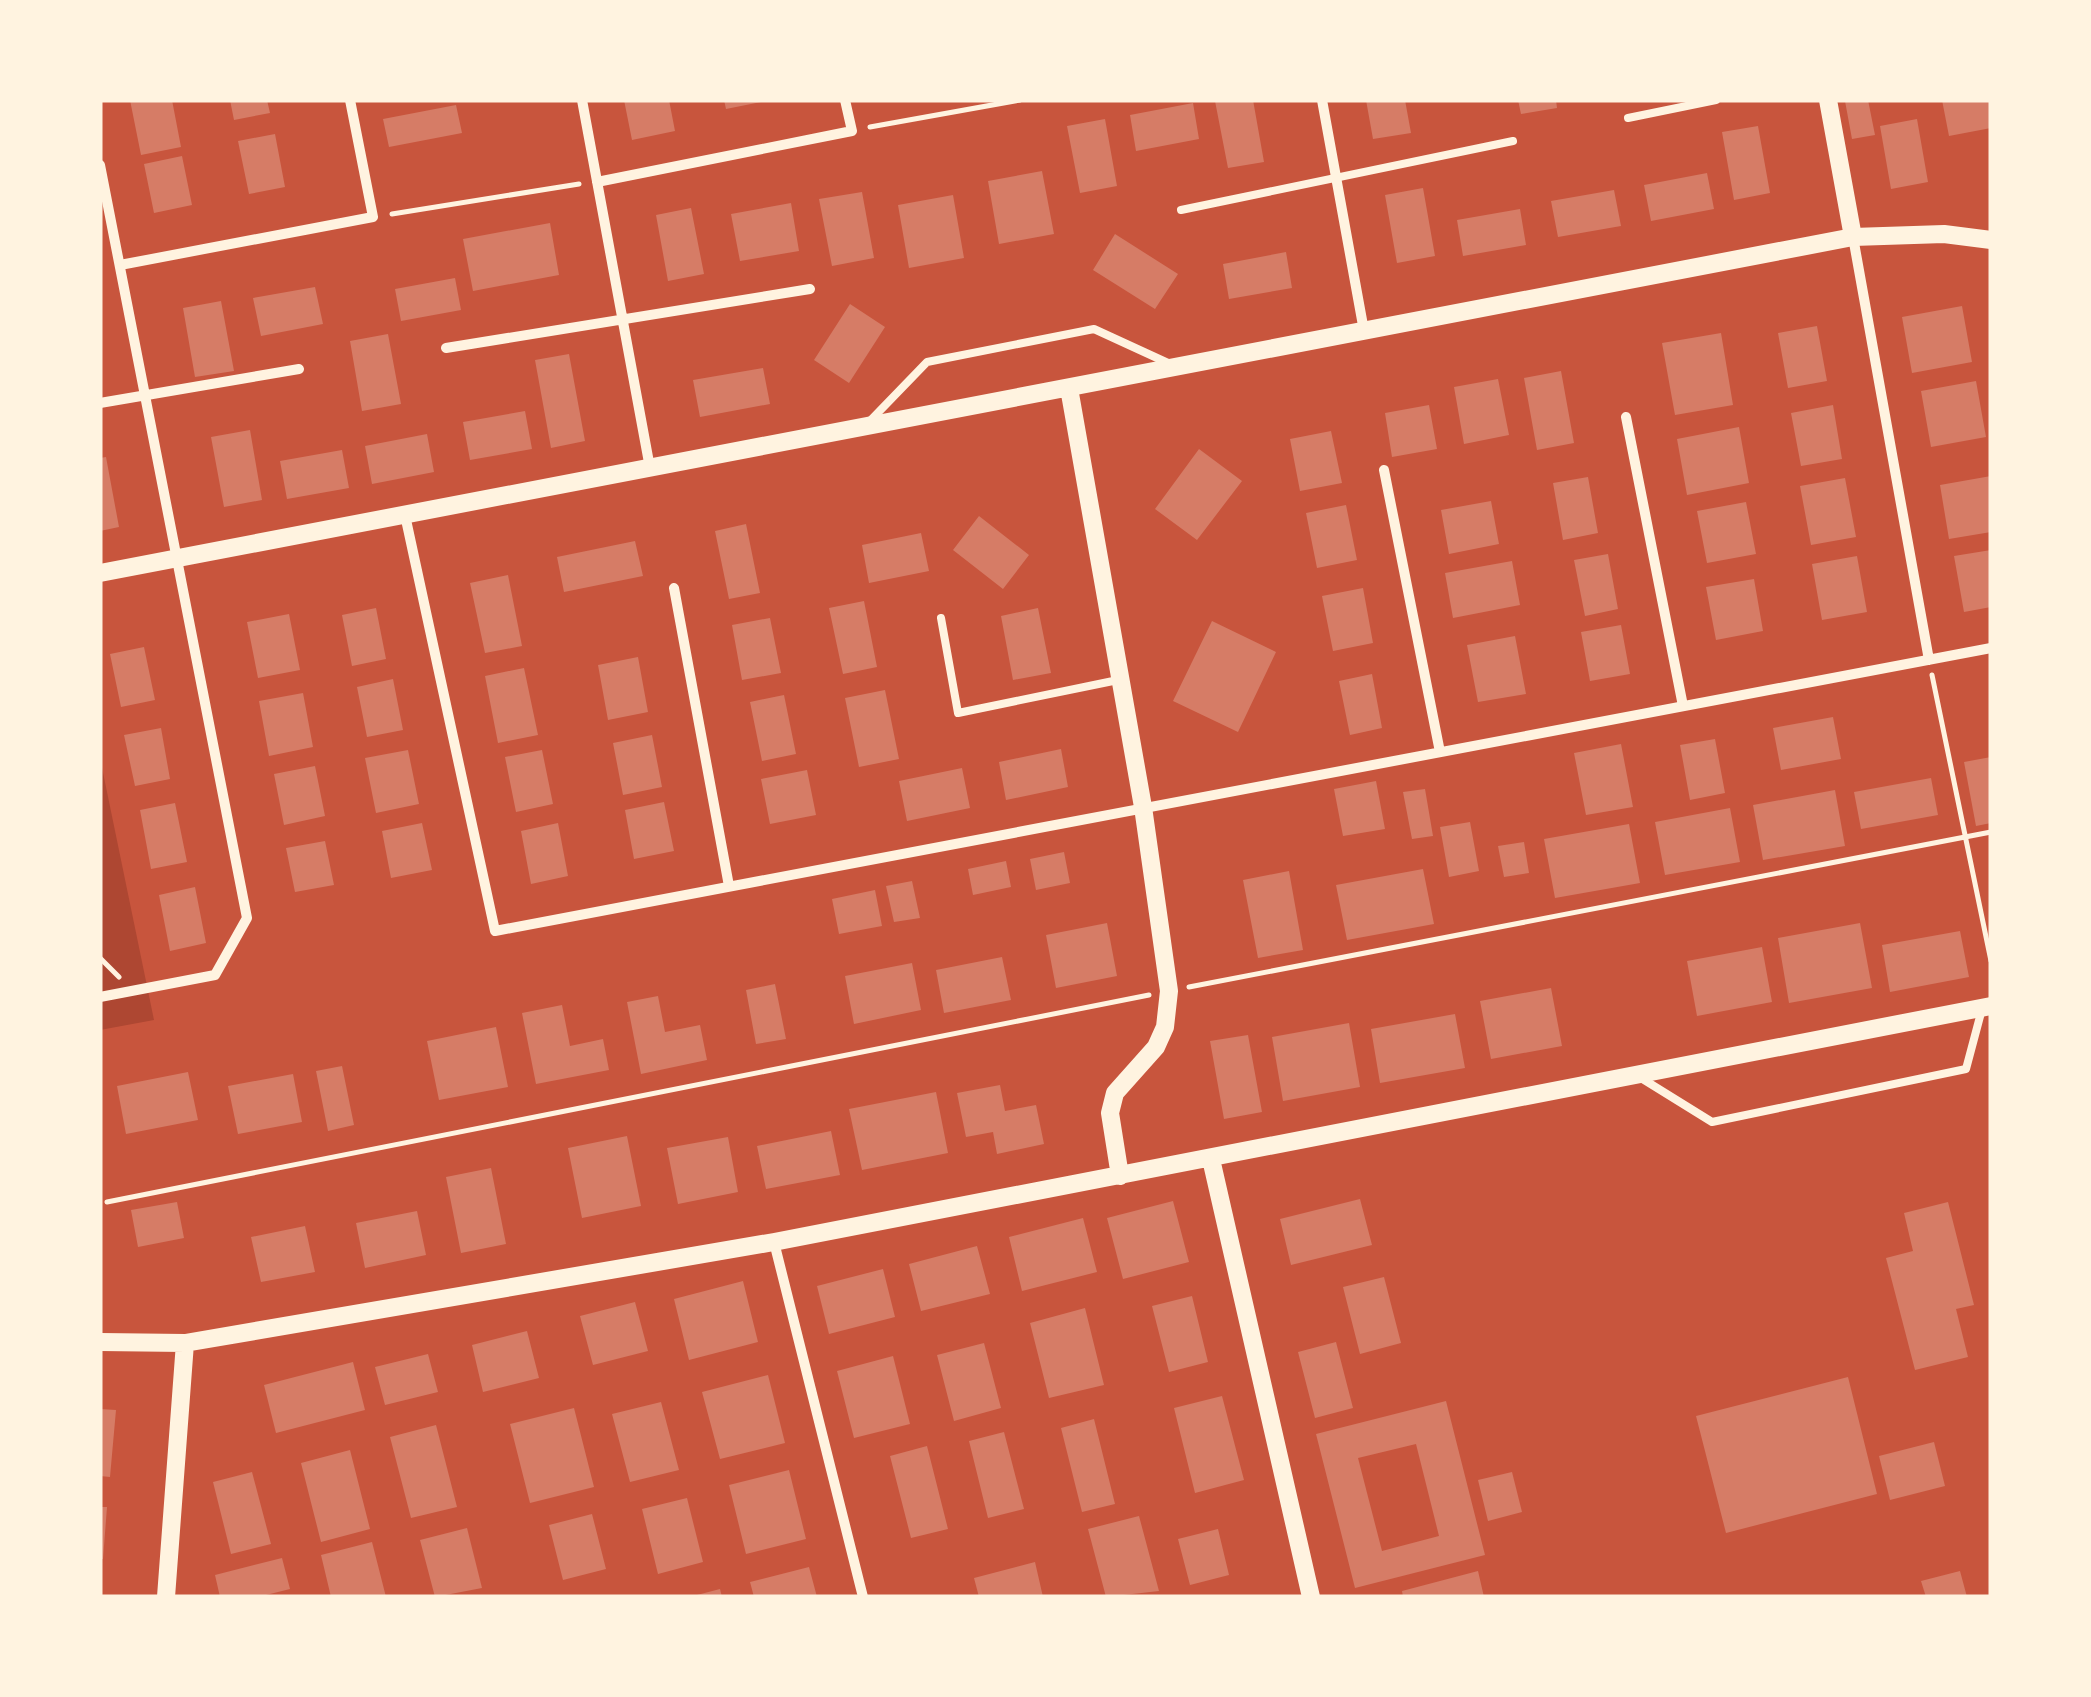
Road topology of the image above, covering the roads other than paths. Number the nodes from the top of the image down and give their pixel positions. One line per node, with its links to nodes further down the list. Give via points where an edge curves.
1 (350, 100): 15 (street, via 373,217)
2 (582, 100): 11 (street)
3 (846, 100): 11 (street, via 852,131)
4 (1322, 100): 10 (street)
5 (1716, 100): 7 (lane)
6 (1828, 100): 13 (street)
7 (1628, 118)
8 (1513, 142): 10 (lane)
9 (100, 165): 15 (street)
10 (1336, 178): 12 (lane); 18 (street)
11 (597, 182): 17 (street)
12 (1181, 210)
13 (1853, 238): 14 (street, via 1944,234); 18 (street); 35 (street)
14 (1991, 240)
15 (120, 266): 23 (street)
16 (810, 288): 17 (street)
17 (622, 319): 19 (street); 27 (street)
18 (1364, 331): 20 (street)
19 (446, 348)
20 (1177, 367): 22 (street); 26 (lane, via 1094,329 927,362)
21 (299, 369): 23 (street)
22 (1069, 388): 26 (street); 36 (street)
23 (145, 395): 24 (street); 30 (street)
24 (100, 403)
25 (1626, 417): 37 (street)
26 (864, 427): 27 (street)
27 (650, 468): 29 (street)
28 (1384, 470): 38 (street)
29 (405, 515): 30 (street); 40 (street, via 495,931)
30 (176, 558): 31 (street); 41 (street, via 247,918 216,974)
31 (100, 573)
32 (674, 588): 40 (street)
33 (941, 618): 36 (lane, via 958,713)
34 (1991, 648): 35 (street)
35 (1929, 660): 37 (street)
36 (1120, 680): 39 (street)
37 (1683, 706): 38 (street)
38 (1440, 752): 39 (street)
39 (1143, 807): 40 (street); 45 (street, via 1169,992 1156,1046 1116,1093 1110,1113)
40 (729, 886)
41 (100, 997)
42 (1986, 1007): 43 (street); 43 (lane, via 1966,1070 1712,1122)
43 (1638, 1075): 44 (street)
44 (1210, 1159): 45 (street); 51 (street)
45 (1120, 1176): 46 (street)
46 (774, 1242): 48 (street); 50 (street)
47 (100, 1342): 48 (street)
48 (185, 1343): 49 (street)
49 (166, 1597)
50 (863, 1597)
51 (1312, 1597)

